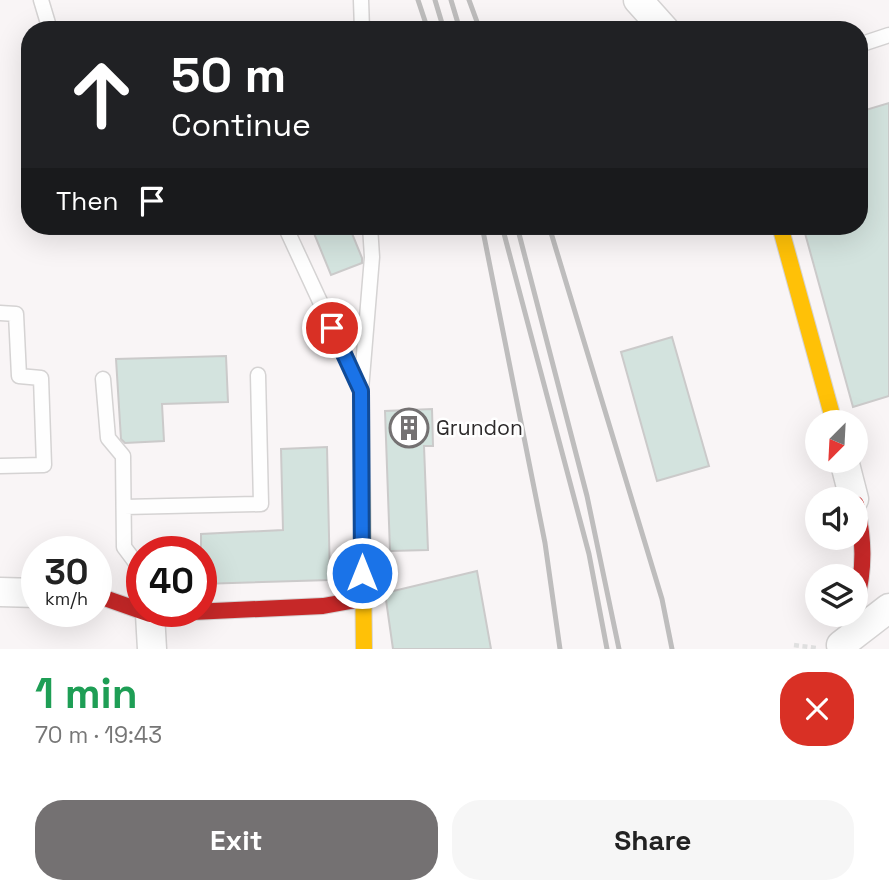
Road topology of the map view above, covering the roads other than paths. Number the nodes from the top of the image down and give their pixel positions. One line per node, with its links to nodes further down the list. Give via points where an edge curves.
1 (41, 0): 4 (lane)
2 (361, 0): 5 (lane)
3 (638, 0): 6 (street)
4 (47, 21)
5 (362, 21)
6 (657, 21)
7 (889, 35): 8 (lane)
8 (868, 42)
9 (289, 235): 15 (lane)
10 (371, 235): 15 (lane)
11 (782, 235): 16 (street)
12 (0, 313): 17 (lane, via 16,314 19,376 40,378 44,466)
13 (258, 375): 18 (lane, via 261,504)
14 (103, 379): 18 (lane, via 108,438 123,456)
15 (361, 391): 22 (street)
16 (831, 410)
17 (0, 466)
18 (124, 507): 19 (lane)
19 (126, 550)
20 (0, 592): 21 (street)
21 (21, 593)
22 (362, 599): 24 (street, via 323,606); 29 (street)
23 (889, 608): 27 (street)
24 (217, 610)
25 (151, 627): 28 (street)
26 (846, 627): 27 (street)
27 (835, 648)
28 (152, 649)
29 (364, 649)

